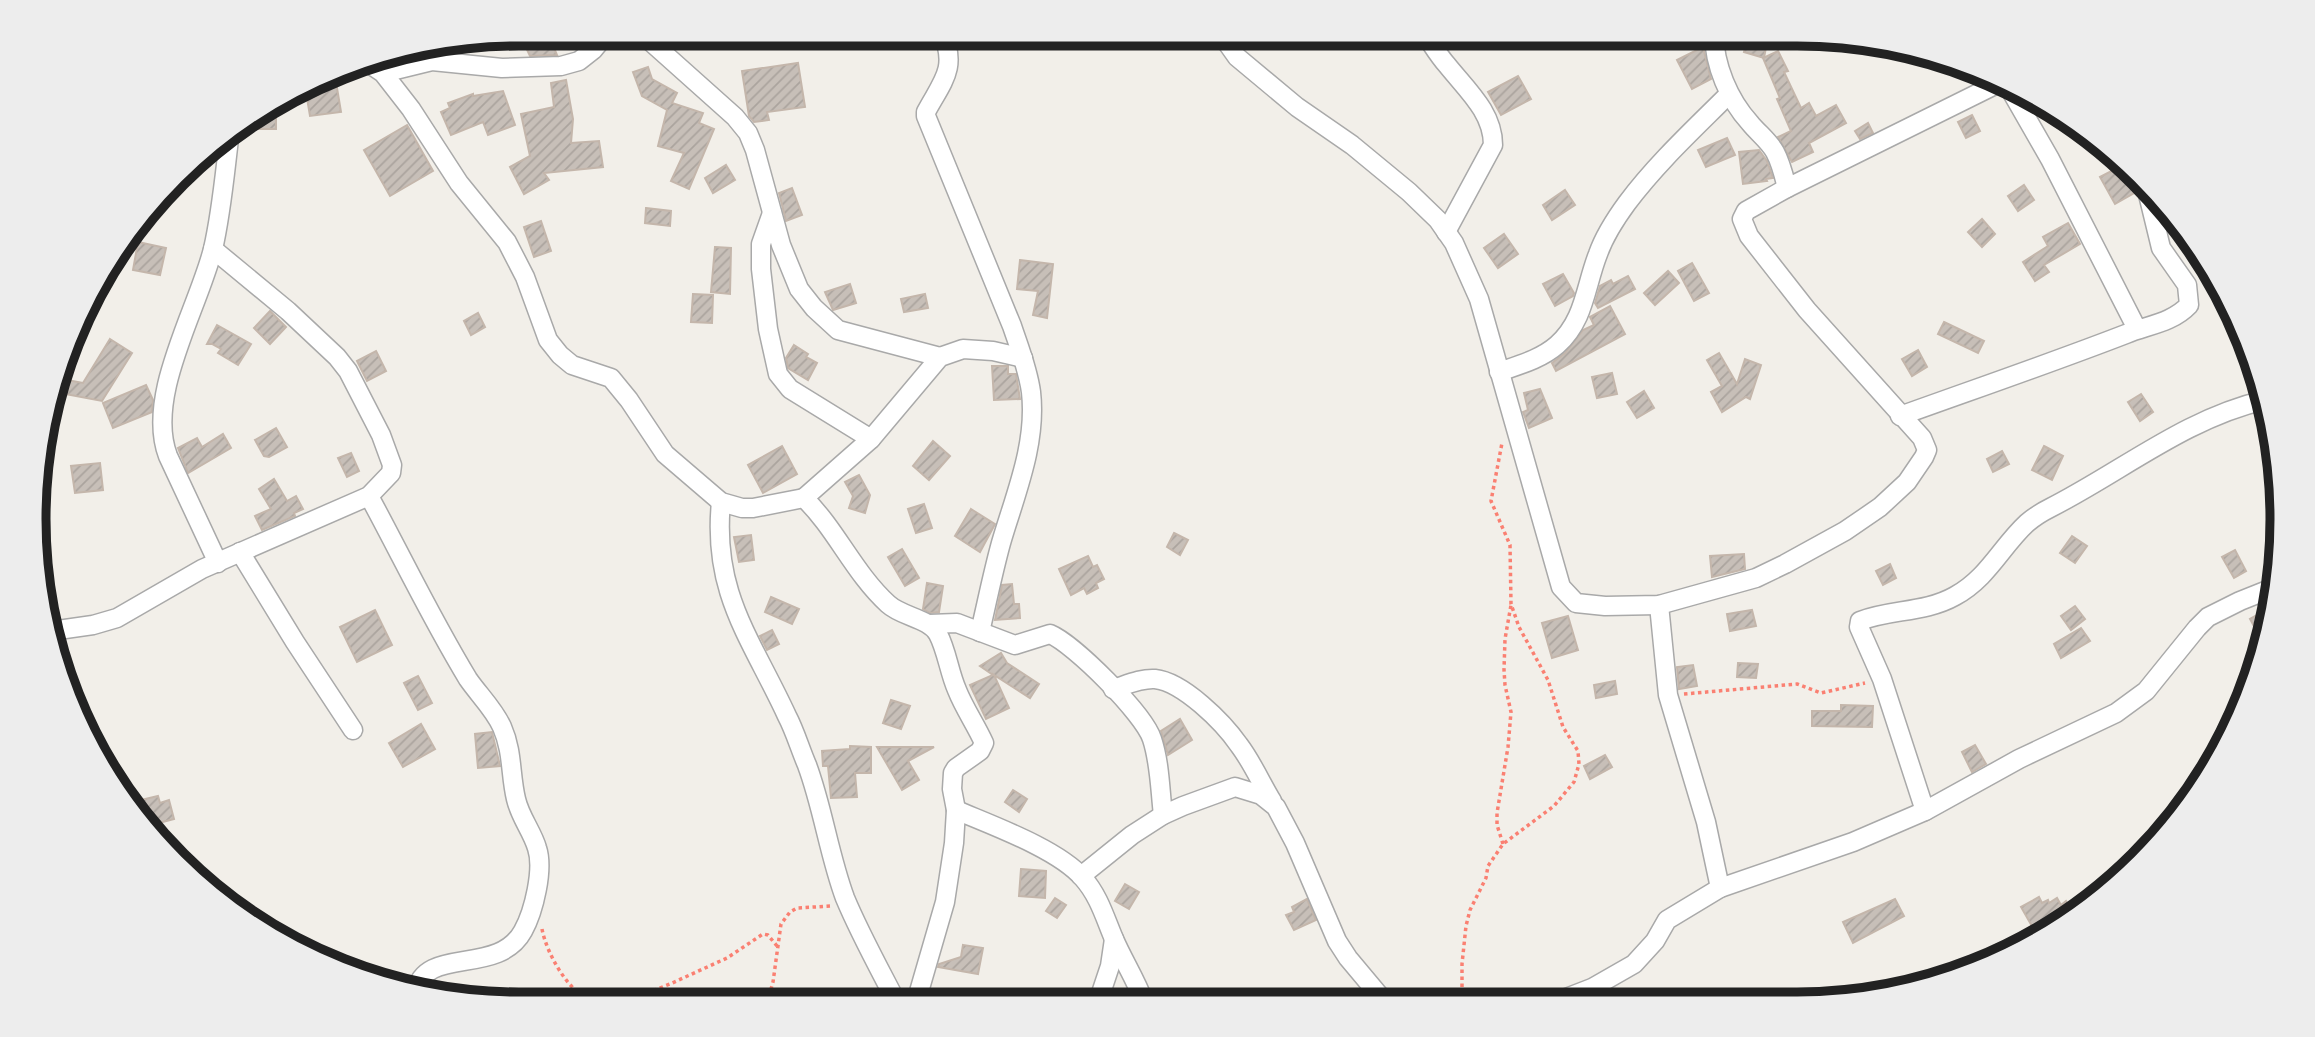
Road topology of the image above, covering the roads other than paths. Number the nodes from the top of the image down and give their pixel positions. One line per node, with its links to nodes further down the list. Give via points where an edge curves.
1 (596, 46): 8 (street, via 579,61 561,66 502,68 432,61)
2 (656, 46): 15 (street, via 748,133)
3 (946, 46): 20 (street, via 949,70 926,116)
4 (1229, 46): 16 (street, via 1297,107 1409,192)
5 (1433, 46): 16 (street, via 1473,95 1493,135 1493,145)
6 (1716, 46): 10 (street)
7 (376, 68): 8 (street)
8 (383, 73): 27 (street, via 459,183 507,242 548,340 572,365 611,378 665,454)
9 (1993, 89): 13 (street)
10 (1729, 94): 13 (street, via 1771,144); 21 (street, via 1626,204 1599,251 1573,329 1538,358)
11 (2014, 99): 18 (street)
12 (228, 146): 17 (street)
13 (1787, 188): 23 (street, via 1746,211 1743,226 1807,310)
14 (2151, 206): 18 (street, via 2161,248 2187,285 2189,305 2175,317)
15 (772, 213): 19 (street, via 799,289 838,330); 24 (street, via 761,244 761,270 778,374 790,389)
16 (1446, 232): 21 (street, via 1479,299)
17 (213, 249): 25 (street, via 288,311 348,371 392,465 391,474); 29 (street, via 168,381 161,416 168,456)
18 (2137, 329): 23 (street)
19 (940, 357): 20 (street, via 963,349); 24 (street)
20 (1023, 358): 34 (street, via 1031,393 1028,448)
21 (1499, 372): 31 (street, via 1561,587 1584,605)
22 (2254, 402): 39 (street, via 2210,419 2029,521 1993,565 1954,597 1933,606 1862,620 1859,627 1882,679)
23 (1900, 416): 31 (street, via 1922,438 1926,453 1907,482 1880,508 1756,578)
24 (871, 439): 26 (street)
25 (369, 496): 28 (street); 44 (street, via 468,679 508,740 515,797 537,848 539,866 528,922 512,946 488,957 431,968)
26 (804, 498): 27 (street, via 753,508); 32 (street, via 889,605 904,616)
27 (721, 502): 45 (street, via 718,529 729,595 789,718 845,897)
28 (240, 552): 29 (street); 36 (street)
29 (218, 563): 33 (street, via 117,618)
30 (2263, 592): 39 (street, via 2208,617 2146,691 2116,713 2018,759)
31 (1659, 605): 42 (street, via 1668,695 1706,822)
32 (929, 624): 34 (street, via 957,623); 38 (street, via 937,632 957,691 984,743 953,774)
33 (60, 632)
34 (980, 632): 35 (street, via 1015,645 1050,634)
35 (1113, 689): 37 (street, via 1156,679 1185,692 1239,744); 40 (street, via 1141,719 1153,740)
36 (353, 730)
37 (1276, 807): 40 (street, via 1261,795 1235,788); 49 (street, via 1337,941)
38 (956, 810): 41 (street, via 1038,847); 46 (street, via 946,902)
39 (1925, 811): 42 (street, via 1853,842)
40 (1163, 815): 41 (street)
41 (1081, 876): 43 (street, via 1093,891)
42 (1720, 888): 50 (street, via 1667,920 1634,964)
43 (1114, 939): 47 (street); 48 (street)
44 (421, 981)
45 (891, 992)
46 (919, 992)
47 (1102, 992)
48 (1139, 992)
49 (1377, 992)
50 (1582, 992)

